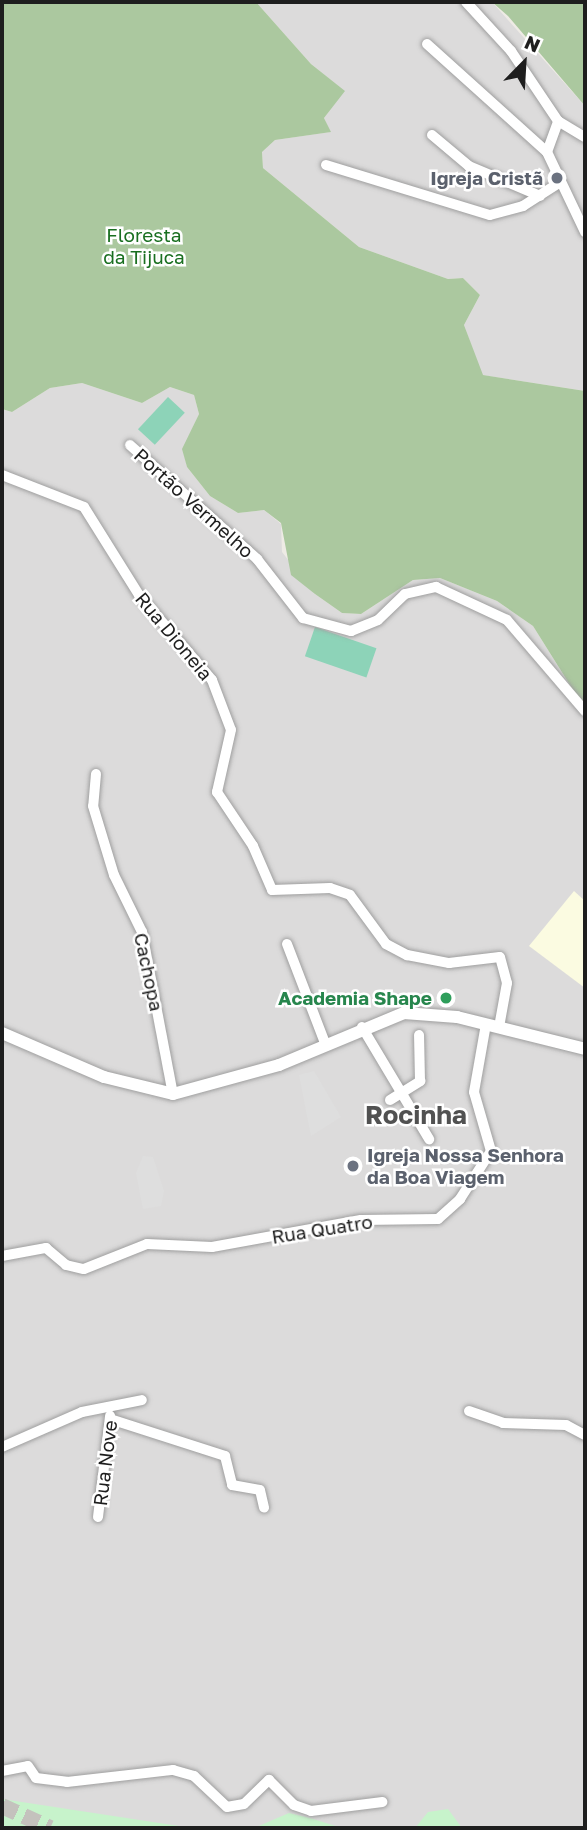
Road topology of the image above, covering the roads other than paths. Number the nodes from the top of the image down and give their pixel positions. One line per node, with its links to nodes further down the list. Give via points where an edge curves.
1 (466, 2): 3 (street, via 511,51)
2 (427, 44): 6 (street)
3 (558, 121): 5 (street); 6 (street)
4 (432, 135): 9 (street, via 469,166)
5 (585, 137)
6 (547, 152): 8 (street)
7 (326, 165): 9 (street, via 489,215)
8 (559, 183): 9 (street); 10 (street)
9 (540, 196)
10 (585, 232)
11 (130, 445): 13 (street, Portão Vermelho, via 257,559 303,618 351,631 378,620 405,594 436,587 507,620)
12 (2, 475): 16 (street, Rua Dioneia, via 84,507 139,595 212,680 232,730 217,792 253,846 272,890 330,888 350,895 386,944 407,955 449,963 500,957 507,983)
13 (585, 711)
14 (96, 775): 22 (street, Cachopa, via 93,806 114,875 142,932)
15 (287, 944): 20 (street)
16 (492, 1025): 17 (street, via 404,1013); 21 (street); 25 (street, Rua Quatro, via 474,1092 491,1151 460,1199 438,1219 361,1220 212,1247 147,1244 84,1269 72,1268 46,1248)
17 (362, 1027): 20 (street); 23 (street)
18 (2, 1033): 22 (street, via 104,1077)
19 (419, 1035): 23 (street, via 420,1081)
20 (325, 1043): 22 (street, via 254,1074)
21 (585, 1049)
22 (173, 1094)
23 (394, 1098): 24 (street)
24 (429, 1139)
25 (2, 1256)
26 (142, 1400): 28 (street)
27 (469, 1410): 29 (street, via 503,1423 566,1425)
28 (111, 1414): 30 (street, via 82,1412); 31 (street, via 225,1455 232,1485 260,1489); 32 (street, Rua Nove)
29 (585, 1436)
30 (2, 1447)
31 (264, 1508)
32 (98, 1517)
33 (2, 1771): 34 (street, via 28,1766 36,1778 67,1782 173,1770 194,1776 227,1807 244,1804 269,1780 294,1805 311,1811)
34 (382, 1802)

